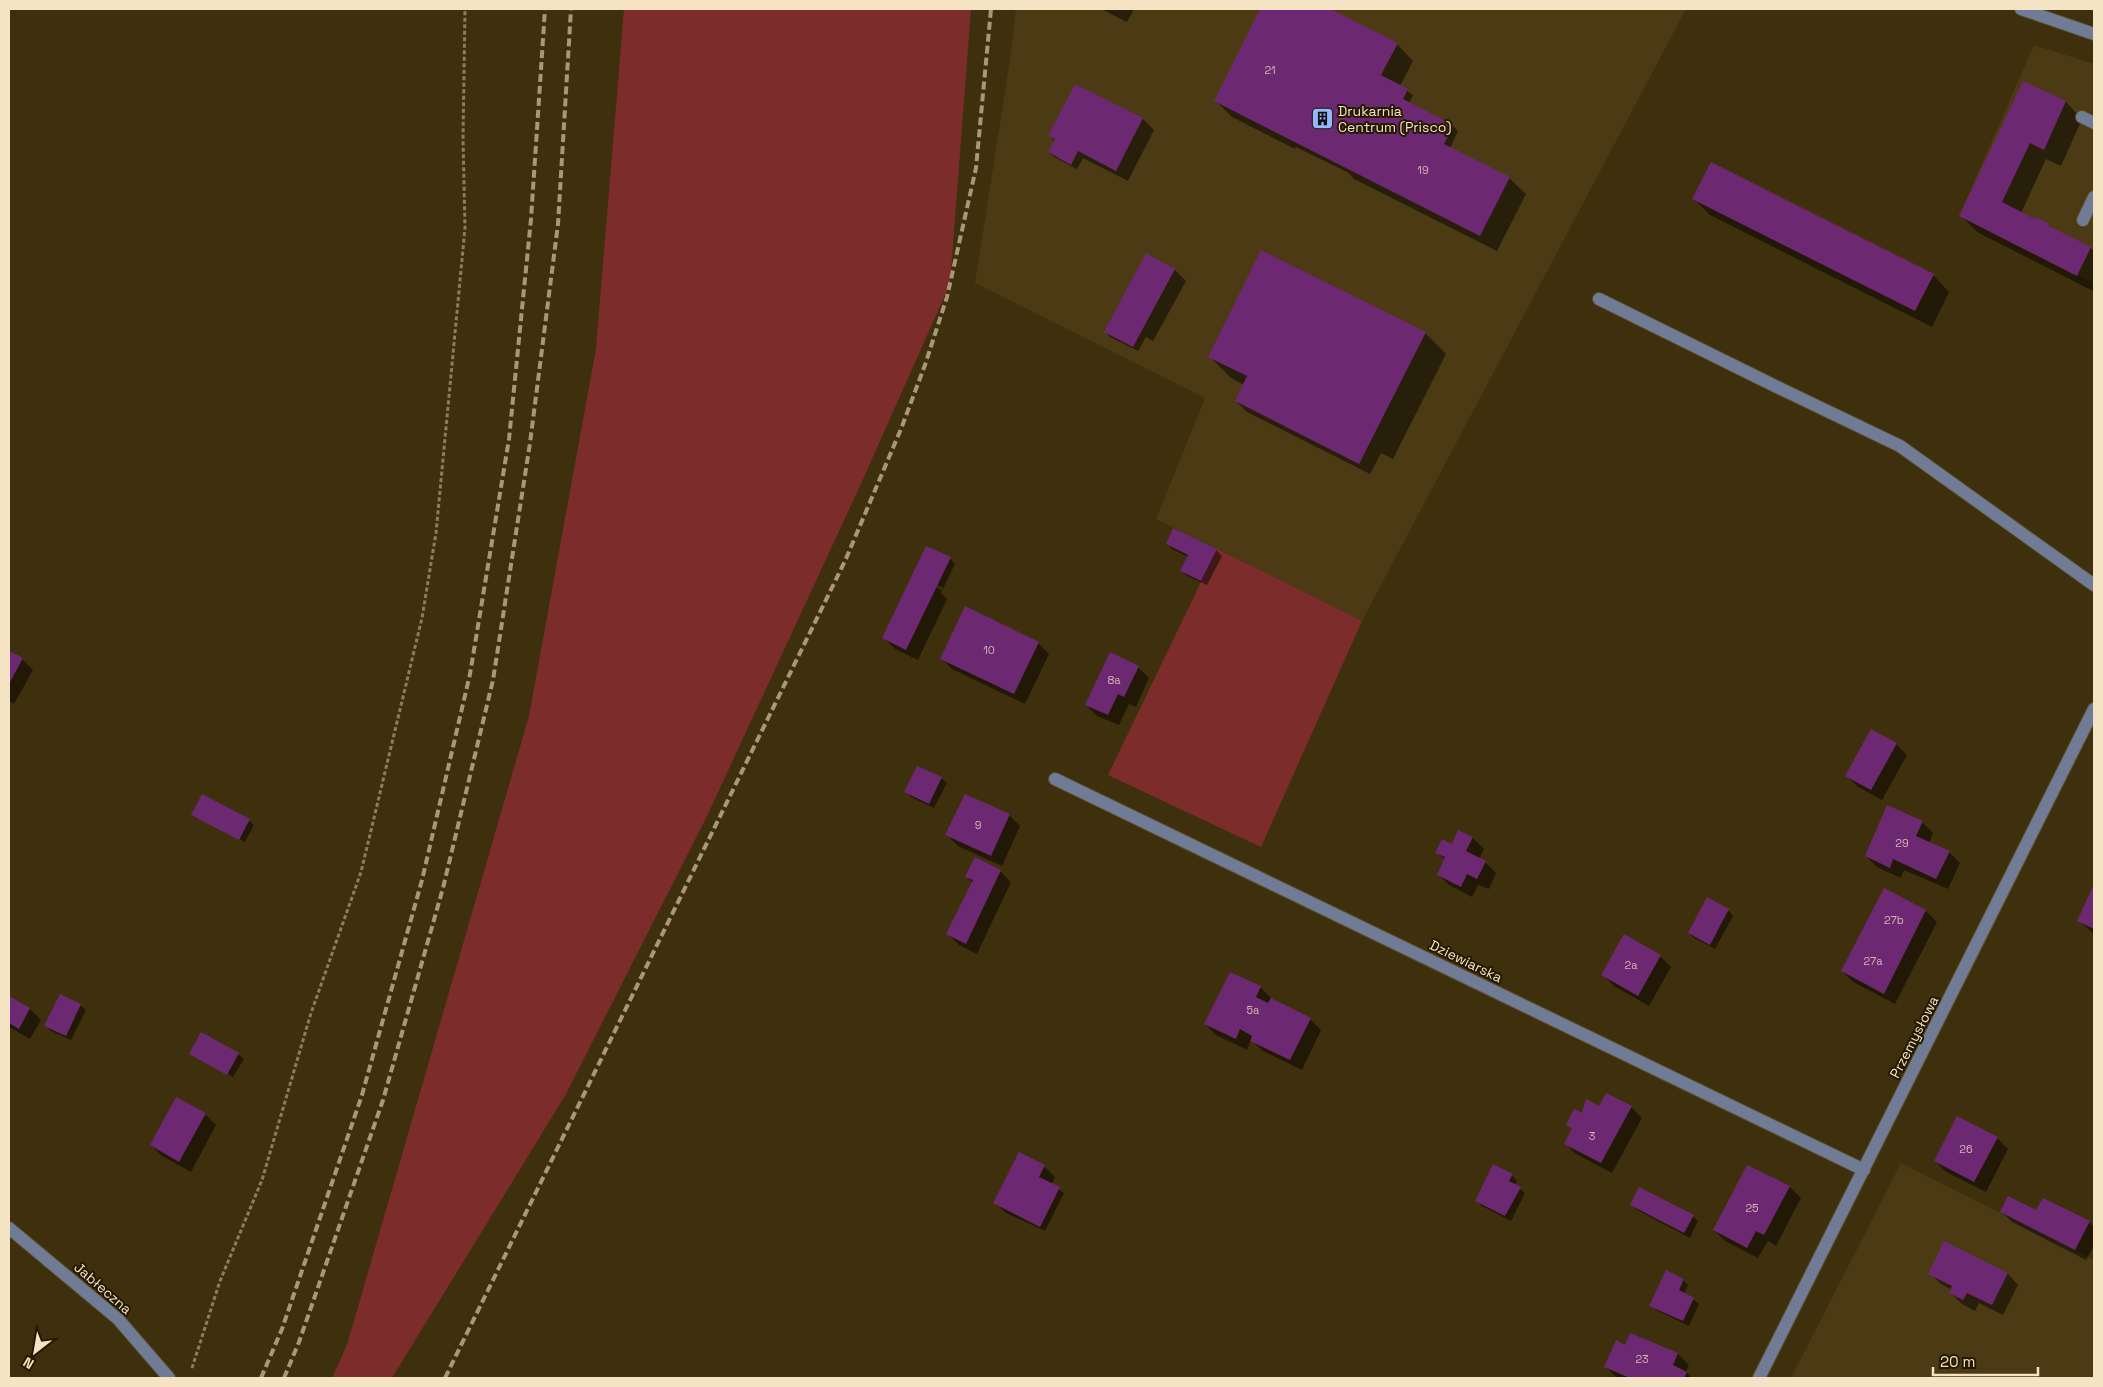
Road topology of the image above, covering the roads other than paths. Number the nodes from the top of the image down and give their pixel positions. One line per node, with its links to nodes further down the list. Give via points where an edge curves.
1 (2021, 9): 2 (street)
2 (2094, 34)
3 (2094, 197): 4 (street)
4 (2084, 220)
5 (1599, 299): 6 (street, via 1900,446)
6 (2094, 585)
7 (2094, 709): 9 (street, Przemysłowa)
8 (1055, 779): 9 (street, Dziewiarska)
9 (1864, 1170): 12 (street, Przemysłowa)
10 (9, 1228): 11 (street, Jabłeczna, via 118,1319)
11 (169, 1378)
12 (1759, 1378)

